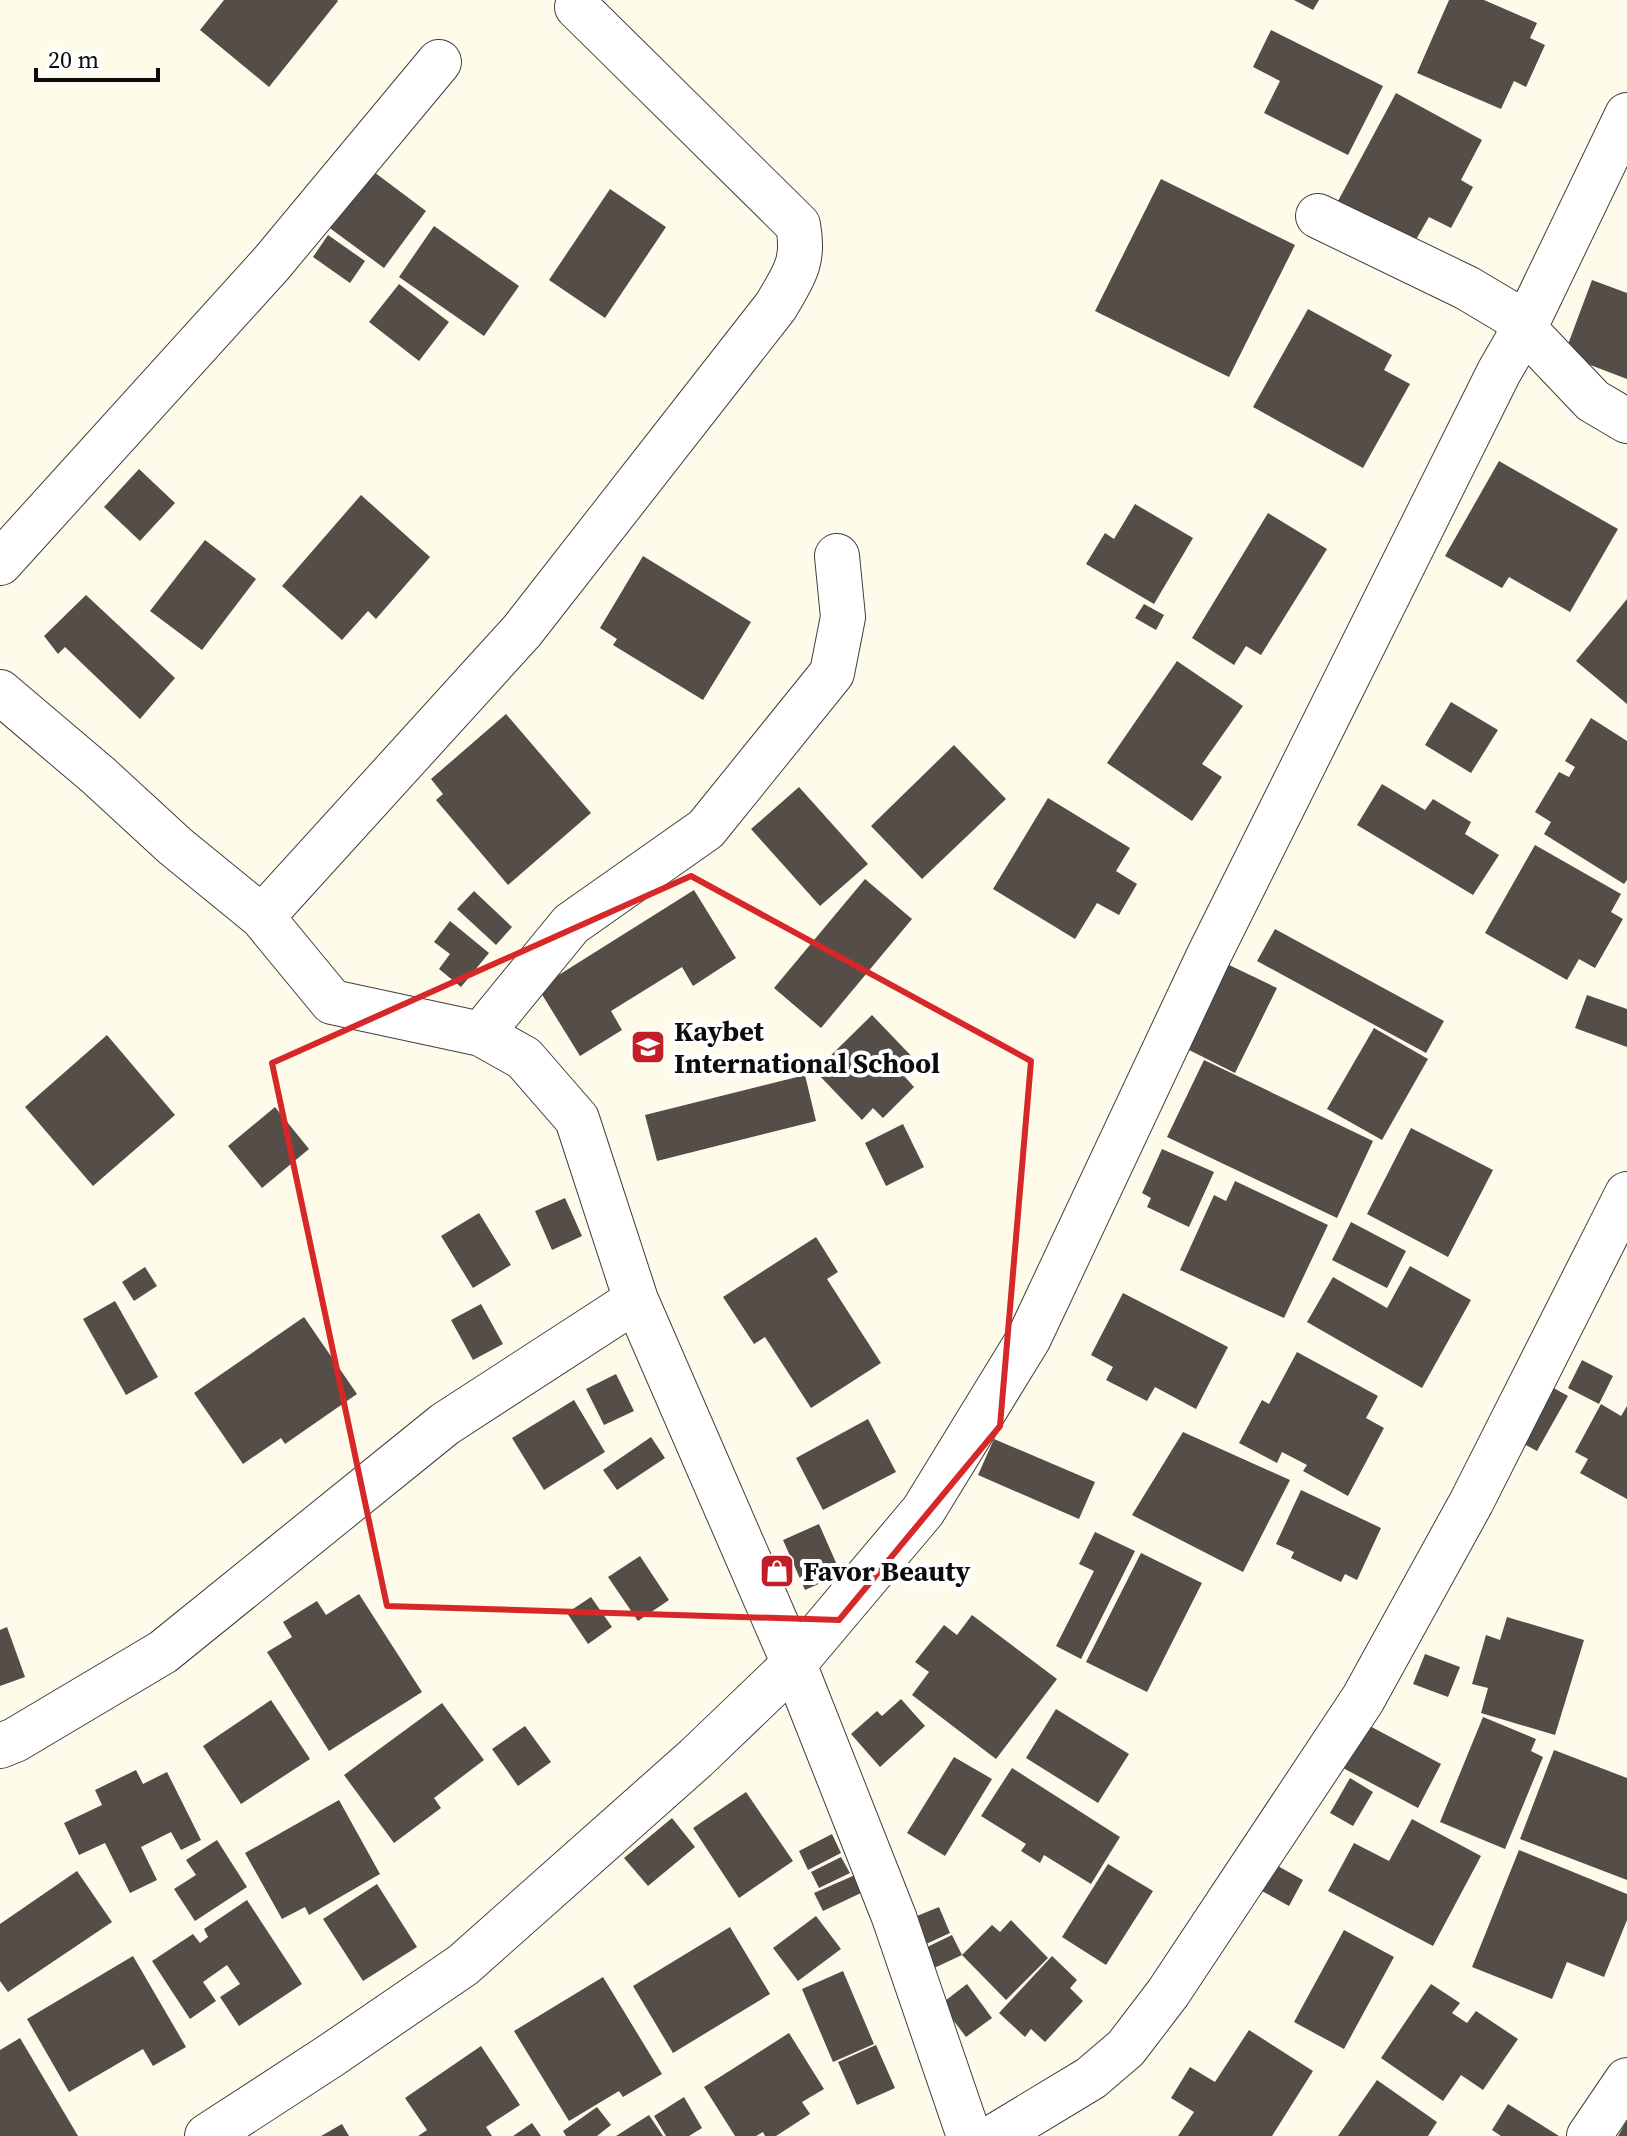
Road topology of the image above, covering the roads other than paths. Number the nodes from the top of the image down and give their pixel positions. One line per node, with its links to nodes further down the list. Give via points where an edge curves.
1 (577, 7): 10 (street, via 798,225 803,248 796,271 776,306 522,631)
2 (439, 62): 8 (street, via 271,264)
3 (1627, 115): 5 (street)
4 (1318, 216): 5 (street, via 1467,288)
5 (1525, 327): 6 (street, via 1593,401); 14 (street, via 1208,957 1029,1338 923,1511)
6 (1627, 421)
7 (837, 556): 11 (street, via 843,617 832,673 706,829 571,924)
8 (0, 563)
9 (0, 692): 10 (street)
10 (262, 917): 11 (street, via 332,1002)
11 (481, 1034): 13 (street, via 524,1058 577,1119)
12 (1627, 1194): 19 (street, via 1472,1501 1363,1699 1176,1980 1126,2048 1091,2078)
13 (636, 1300): 14 (street); 15 (street, via 445,1424 163,1652)
14 (794, 1664): 17 (street, via 463,1965); 18 (street, via 894,1917)
15 (0, 1746)
16 (1627, 2080): 20 (street)
17 (207, 2136)
18 (969, 2136)
19 (995, 2136)
20 (1589, 2136)

